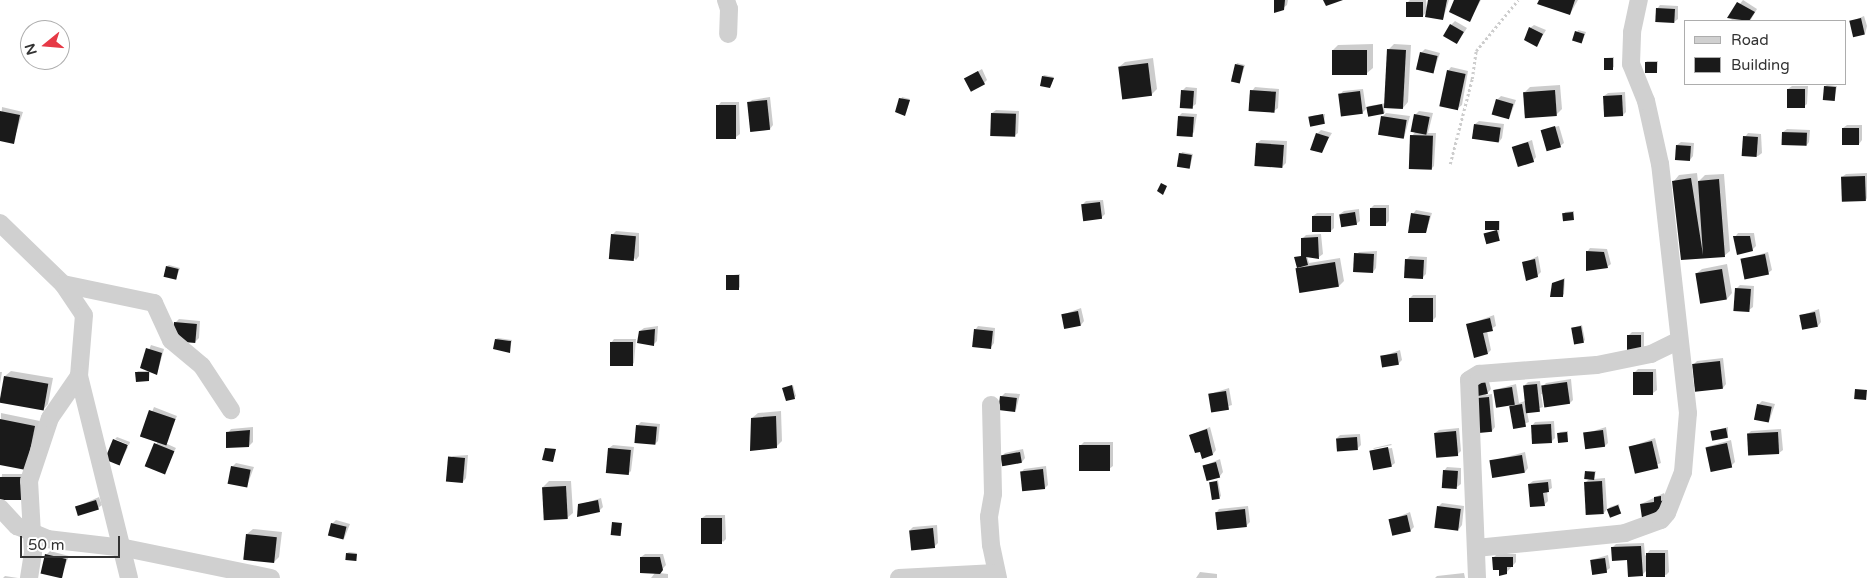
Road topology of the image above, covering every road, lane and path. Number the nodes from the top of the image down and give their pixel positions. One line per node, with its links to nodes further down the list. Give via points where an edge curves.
1 (726, 0): 4 (street)
2 (1518, 0): 5 (path, via 1476,51)
3 (1638, 0): 8 (street, via 1631,64 1646,101 1660,164)
4 (728, 34)
5 (1450, 164)
6 (0, 223): 7 (street)
7 (63, 284): 9 (street, via 84,315); 11 (street, via 154,303 171,340 202,366)
8 (1678, 341): 14 (street, via 1688,413 1684,472 1661,520 1625,533); 14 (street, via 1651,354 1597,365 1479,374 1469,380)
9 (79, 376): 13 (street, via 50,418 29,481); 15 (street)
10 (992, 404): 16 (street, via 993,494 990,516)
11 (231, 410)
12 (0, 508): 13 (street, via 17,526)
13 (32, 533): 15 (street, via 47,539); 17 (street)
14 (1476, 548): 21 (street)
15 (122, 549): 18 (street); 19 (street)
16 (997, 575): 20 (street)
17 (29, 578)
18 (129, 578)
19 (271, 578)
20 (899, 578)
21 (1477, 578)

